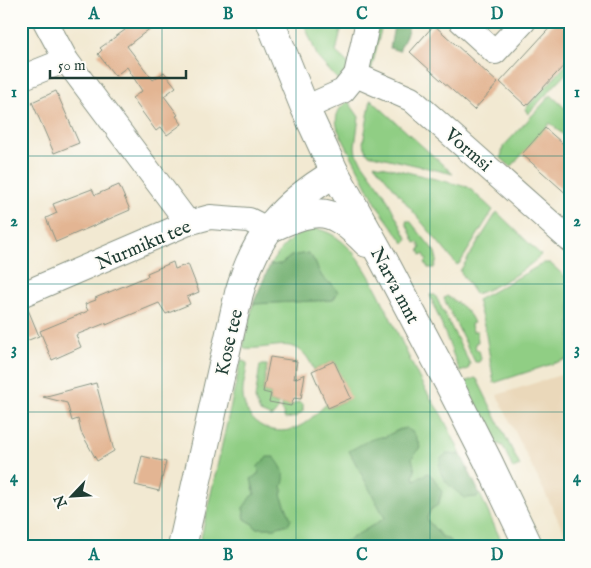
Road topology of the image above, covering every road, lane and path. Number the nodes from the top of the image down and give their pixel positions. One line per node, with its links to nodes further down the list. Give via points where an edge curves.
1 (45, 21): 6 (street)
2 (270, 21): 9 (main road, Narva mnt)
3 (368, 21): 7 (street)
4 (461, 21): 5 (street, via 495,52)
5 (524, 21)
6 (66, 60): 8 (street); 11 (street)
7 (356, 75): 9 (street, via 343,91); 13 (street, Vormsi, via 411,99)
8 (21, 78)
9 (305, 108): 10 (main road, Narva mnt)
10 (335, 172): 12 (main road, Kose tee, via 297,198); 14 (main road, Narva mnt)
11 (188, 224): 12 (street, Nurmiku tee, via 210,217 249,220); 15 (street, Nurmiku tee)
12 (267, 229): 14 (main road, via 298,216 328,214 348,225); 16 (main road, Kose tee, via 253,253 239,293)
13 (570, 240)
14 (384, 259): 17 (main road, Narva mnt)
15 (21, 295)
16 (182, 547)
17 (529, 547)

